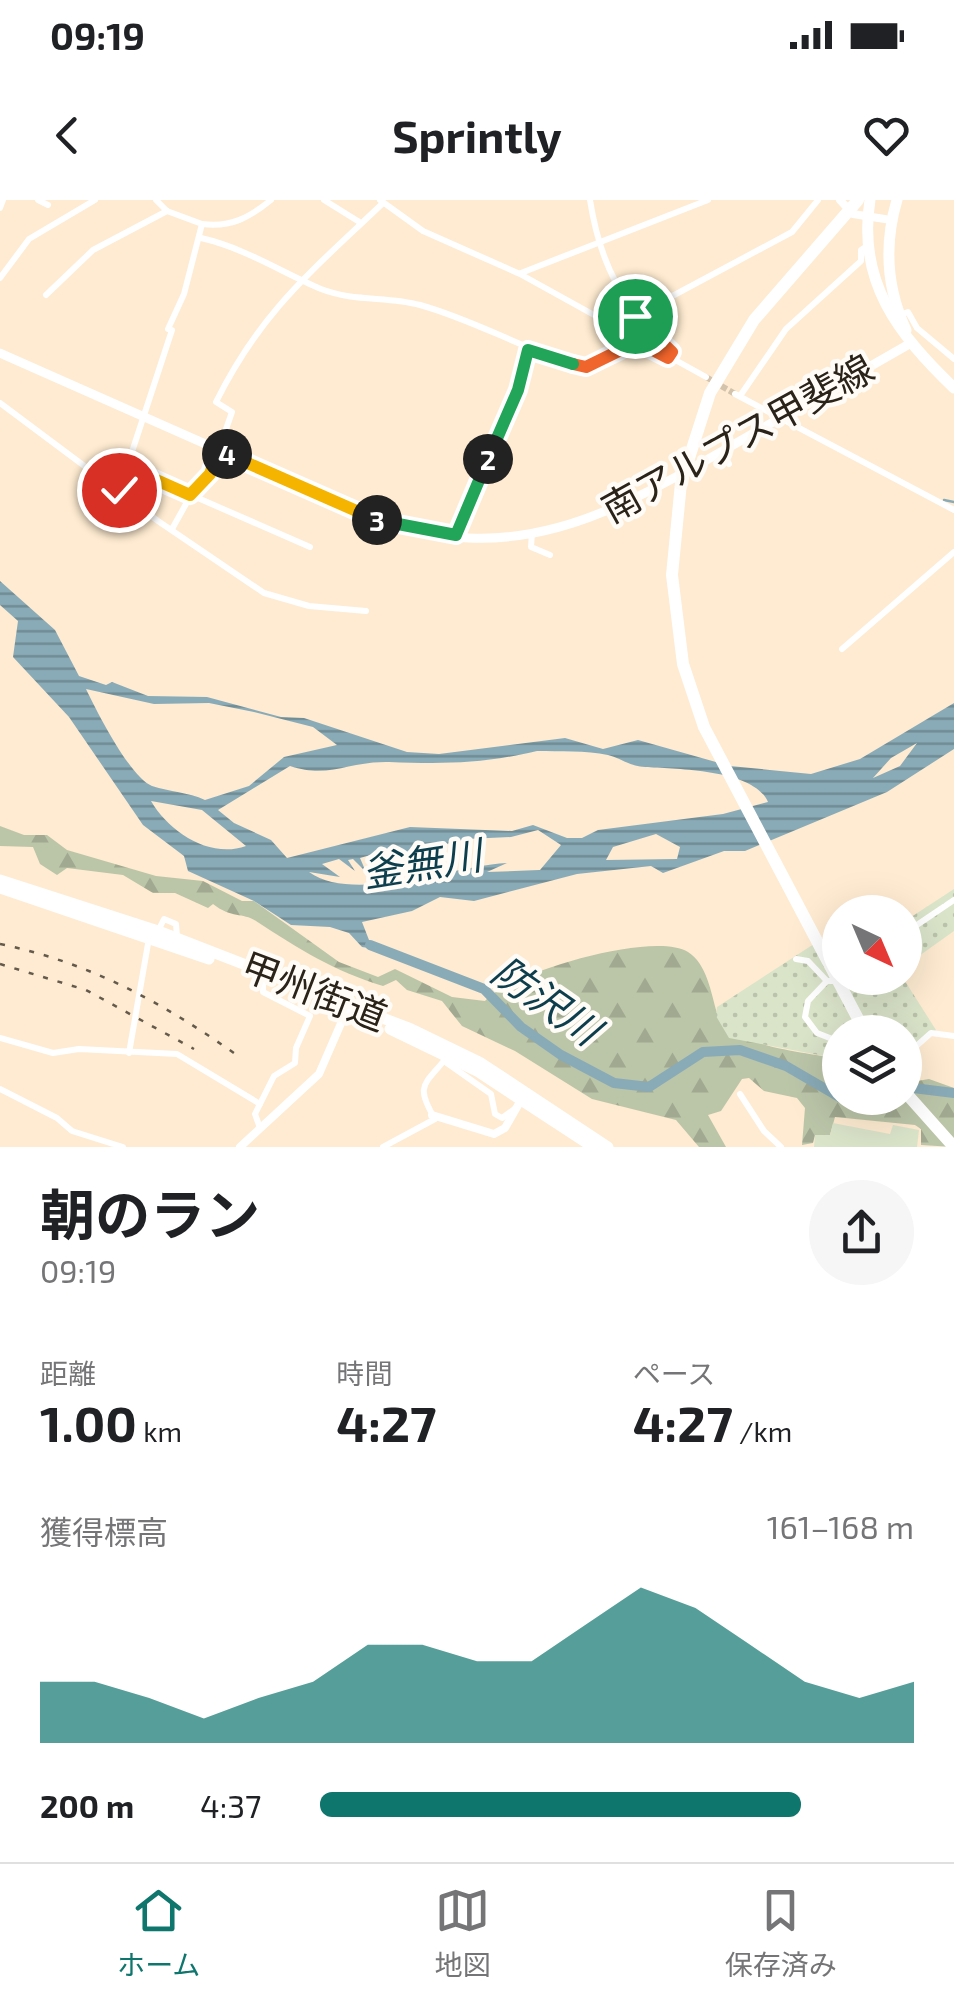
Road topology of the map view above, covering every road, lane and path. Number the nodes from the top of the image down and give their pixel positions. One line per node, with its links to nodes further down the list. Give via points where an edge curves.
1 (2, 200): 17 (street)
2 (38, 200): 16 (street)
3 (95, 200): 27 (street, via 30,239)
4 (156, 200): 18 (street)
5 (272, 200): 22 (street, via 241,221)
6 (324, 200): 21 (street)
7 (396, 200): 15 (street)
8 (590, 200): 24 (street)
9 (708, 200): 24 (street)
10 (818, 200): 31 (street, via 792,232)
11 (840, 200): 19 (street, via 849,212)
12 (858, 200): 68 (highway, via 738,343 710,393 676,515 673,589 684,664 717,756)
13 (870, 200): 19 (highway)
14 (897, 200): 20 (highway)
15 (383, 203): 21 (street); 26 (street, via 423,231)
16 (48, 206)
17 (0, 208)
18 (167, 211): 22 (street); 29 (street, via 93,250)
19 (868, 217): 20 (street); 25 (highway)
20 (891, 220): 30 (highway, via 890,281)
21 (362, 223): 28 (street)
22 (202, 224): 23 (street)
23 (202, 238): 28 (street, via 233,245); 41 (street, via 193,248 184,294)
24 (598, 242): 26 (street); 31 (street)
25 (867, 246): 33 (highway, via 884,308); 42 (street, via 861,261 786,329 738,395)
26 (520, 274): 32 (street)
27 (0, 278)
28 (302, 278): 34 (street, via 356,298 418,304); 43 (street, via 241,350 216,402 232,412)
29 (46, 295)
30 (899, 315): 33 (highway); 37 (street, via 908,312)
31 (635, 316): 36 (street, via 672,352)
32 (637, 342): 34 (street, via 586,367); 36 (street)
33 (911, 344): 39 (highway); 42 (main road, 南アルプス甲斐線)
34 (528, 350): 52 (street, via 518,390)
35 (0, 353): 41 (main road, 南アルプス甲斐線)
36 (668, 358): 38 (street)
37 (954, 359)
38 (706, 378)
39 (954, 388)
40 (0, 403): 48 (street)
41 (141, 416): 43 (main road, 南アルプス甲斐線); 46 (street)
42 (782, 417): 44 (main road, 南アルプス甲斐線); 49 (street)
43 (218, 450): 47 (street, via 210,474); 52 (main road, 南アルプス甲斐線, via 380,520)
44 (722, 451): 45 (street); 51 (main road, 南アルプス甲斐線, via 622,507)
45 (730, 464)
46 (127, 467): 47 (street); 48 (street, via 116,485)
47 (190, 495): 50 (street); 53 (street)
48 (137, 505): 50 (street)
49 (954, 510)
50 (172, 529): 56 (street, via 271,596)
51 (532, 533): 52 (main road, 南アルプス甲斐線); 55 (street, via 531,547)
52 (456, 535)
53 (310, 547)
54 (954, 552): 57 (street)
55 (550, 556)
56 (366, 610)
57 (842, 649)
58 (0, 880): 62 (highway, 甲州街道)
59 (0, 888): 62 (highway, 甲州街道)
60 (954, 900): 61 (street)
61 (922, 922)
62 (155, 936): 65 (highway, 甲州街道); 67 (highway, 甲州街道, via 178,939); 73 (street)
63 (796, 959): 64 (street, via 808,961)
64 (822, 976)
65 (263, 980): 67 (highway, 甲州街道); 78 (street, via 263,992 310,1016 295,1063 274,1076)
66 (822, 987): 69 (street, via 808,1001 805,1017)
67 (348, 1008): 74 (highway, 甲州街道); 77 (highway, 甲州街道, via 450,1047); 81 (street, via 320,1074)
68 (856, 1015)
69 (822, 1035)
70 (954, 1036): 72 (street, via 931,1032)
71 (0, 1038): 73 (street, via 54,1053)
72 (922, 1040)
73 (130, 1053): 78 (street, via 181,1055)
74 (446, 1058): 77 (highway, 甲州街道); 77 (street, via 491,1094 502,1118); 80 (street, via 423,1086 422,1100)
75 (0, 1089): 82 (street, via 72,1131)
76 (740, 1094): 87 (street)
77 (521, 1099): 80 (street, via 505,1128 494,1134); 85 (highway, 甲州街道); 86 (highway, 甲州街道)
78 (260, 1104): 81 (street)
79 (922, 1111): 88 (highway)
80 (432, 1115): 84 (street)
81 (260, 1128): 83 (street)
82 (123, 1147)
83 (240, 1147)
84 (383, 1147)
85 (592, 1147)
86 (608, 1147)
87 (781, 1147)
88 (954, 1147)

